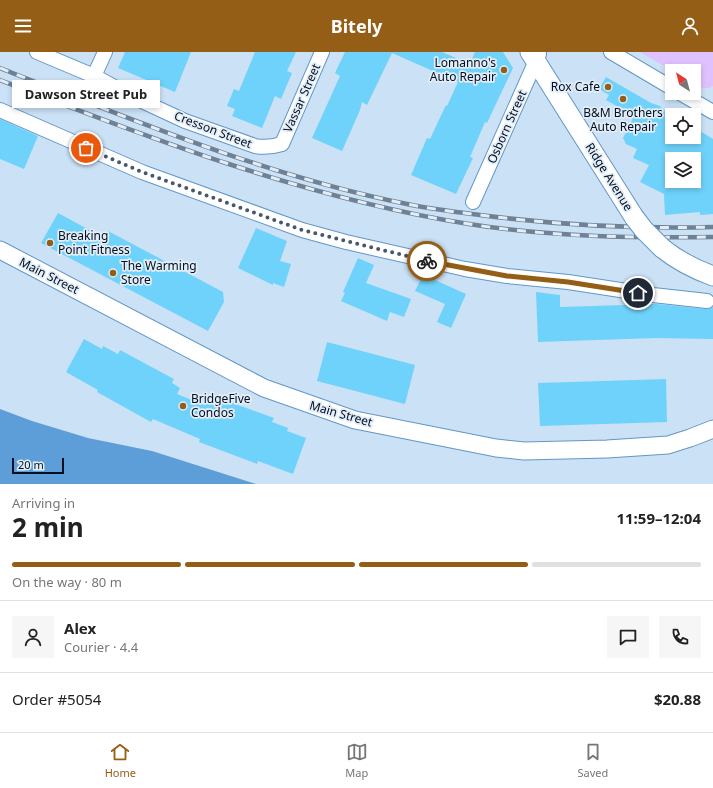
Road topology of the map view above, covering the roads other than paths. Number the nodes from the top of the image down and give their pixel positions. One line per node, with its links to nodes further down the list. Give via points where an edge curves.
1 (37, 52): 6 (street, Cresson Street)
2 (105, 52): 6 (street)
3 (322, 52): 11 (street, Vassar Street)
4 (611, 52): 7 (street)
5 (535, 55): 12 (street, Osborn Street); 14 (main road, Ridge Avenue, bridge, via 644,230 672,256)
6 (94, 76): 11 (street, Cresson Street, via 158,109 216,133 263,148)
7 (665, 84)
8 (692, 100): 10 (street)
9 (0, 110): 15 (street, via 142,172 302,230 346,242 507,276)
10 (713, 112)
11 (282, 144)
12 (473, 202)
13 (0, 250): 16 (street, Main Street, via 264,388 355,420 496,448 524,451 662,446 680,442)
14 (713, 276)
15 (707, 300)
16 (713, 428)

